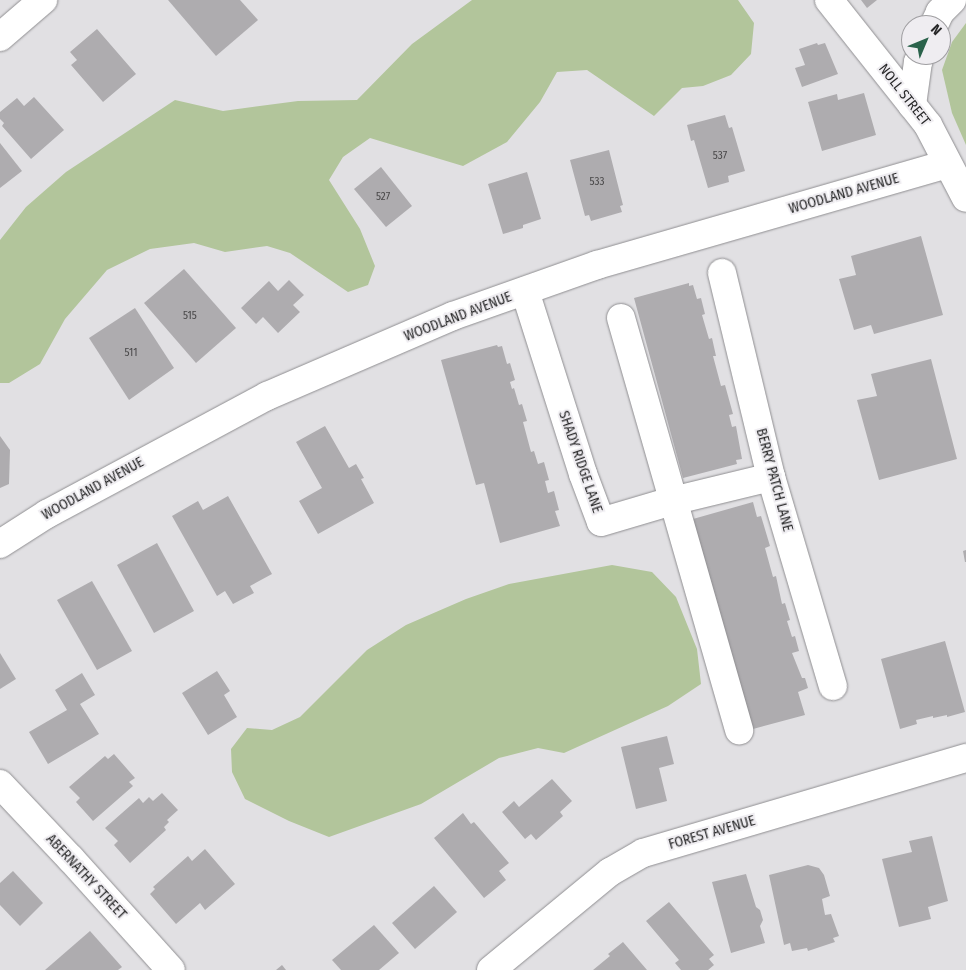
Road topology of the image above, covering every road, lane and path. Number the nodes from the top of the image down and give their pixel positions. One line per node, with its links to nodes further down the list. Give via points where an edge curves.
1 (43, 0): 5 (street)
2 (829, 0): 7 (street, NOLL STREET)
3 (952, 0): 4 (street)
4 (939, 15)
5 (0, 37)
6 (918, 65): 7 (street)
7 (912, 105): 8 (street, NOLL STREET, via 928,125)
8 (947, 164): 9 (street, NOLL STREET); 11 (street, WOODLAND AVENUE, via 597,265)
9 (966, 198)
10 (722, 273): 13 (street, BERRY PATCH LANE)
11 (525, 291): 14 (street, SHADY RIDGE LANE, via 601,522); 15 (street, WOODLAND AVENUE, via 454,316 267,396 47,514)
12 (621, 318): 14 (street)
13 (771, 477): 14 (street, SHADY RIDGE LANE); 16 (street, BERRY PATCH LANE)
14 (672, 502): 17 (street)
15 (0, 544)
16 (833, 686)
17 (739, 730)
18 (966, 758): 21 (street, FOREST AVENUE, via 643,853 610,872)
19 (0, 784): 20 (street, ABERNATHY STREET)
20 (171, 970)
21 (491, 970)

